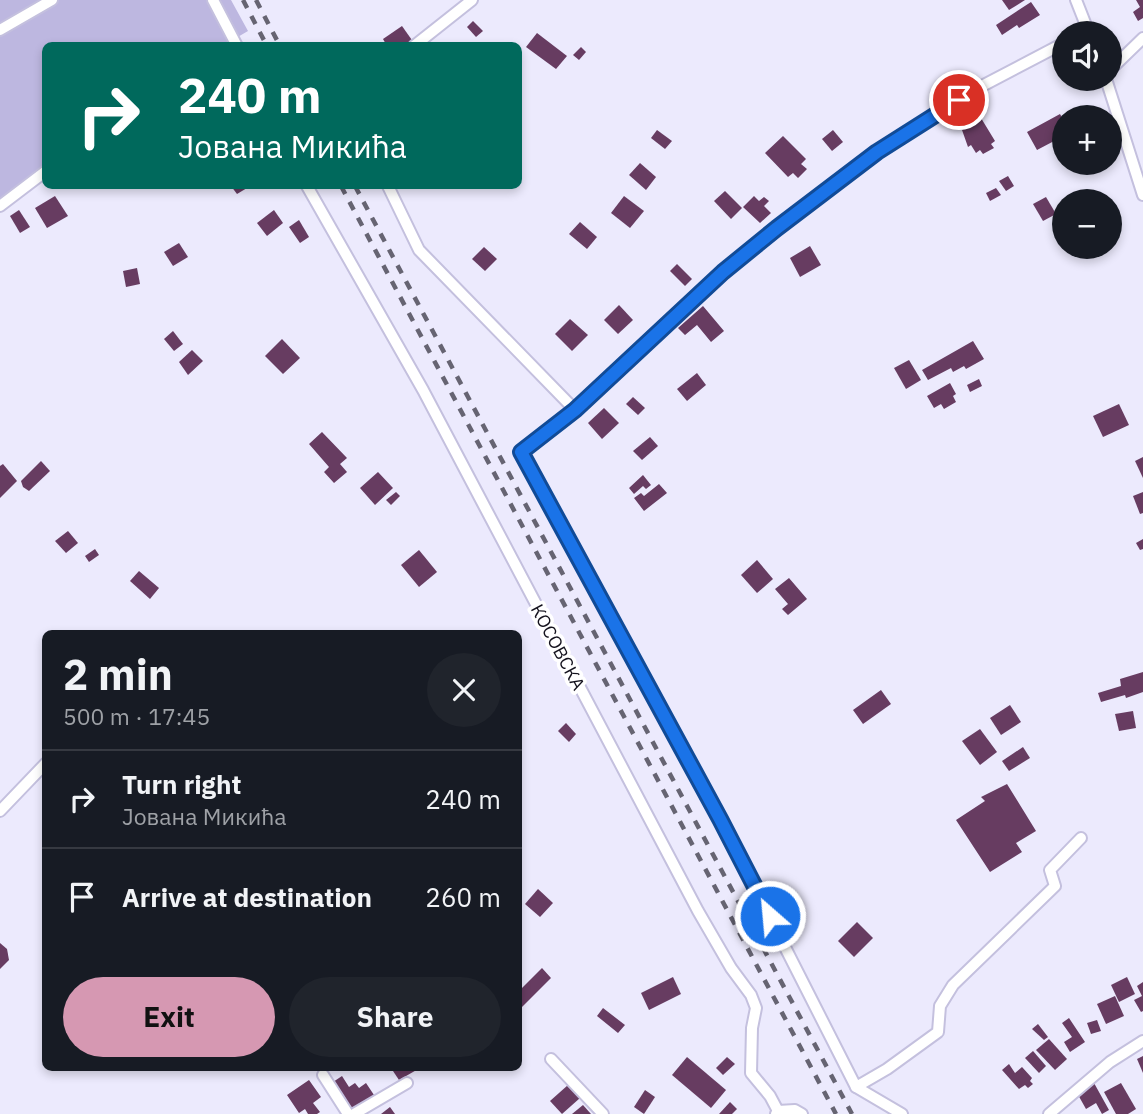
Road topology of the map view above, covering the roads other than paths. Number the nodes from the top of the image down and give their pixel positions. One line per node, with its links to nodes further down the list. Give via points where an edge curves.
1 (52, 0): 6 (street)
2 (213, 0): 8 (street)
3 (472, 0): 9 (street)
4 (1076, 0): 5 (street)
5 (1084, 21)
6 (0, 30)
7 (1143, 38): 11 (street)
8 (235, 42)
9 (419, 42)
10 (1052, 49): 18 (street, via 980,87 865,160 723,272)
11 (1122, 58)
12 (1110, 91): 16 (street)
13 (42, 174): 17 (street)
14 (309, 189): 27 (street, КОСОВСКА, via 423,390 698,911 751,995 757,1008 751,1073)
15 (389, 189): 18 (street, via 419,250)
16 (1143, 195)
17 (0, 206)
18 (575, 410): 26 (street, via 521,452 720,819)
19 (42, 767): 20 (street)
20 (0, 811)
21 (1082, 838): 26 (street, via 1050,870 1055,886 953,985 940,1006 938,1032)
22 (1143, 1041): 33 (street, via 1110,1062)
23 (551, 1059): 30 (street)
24 (323, 1075): 28 (street)
25 (407, 1083): 29 (street)
26 (856, 1087): 32 (street)
27 (777, 1113): 31 (street, КОСОВСКА, via 795,1110)
28 (348, 1114)
29 (354, 1114)
30 (603, 1114)
31 (802, 1114)
32 (902, 1114)
33 (1049, 1114)

